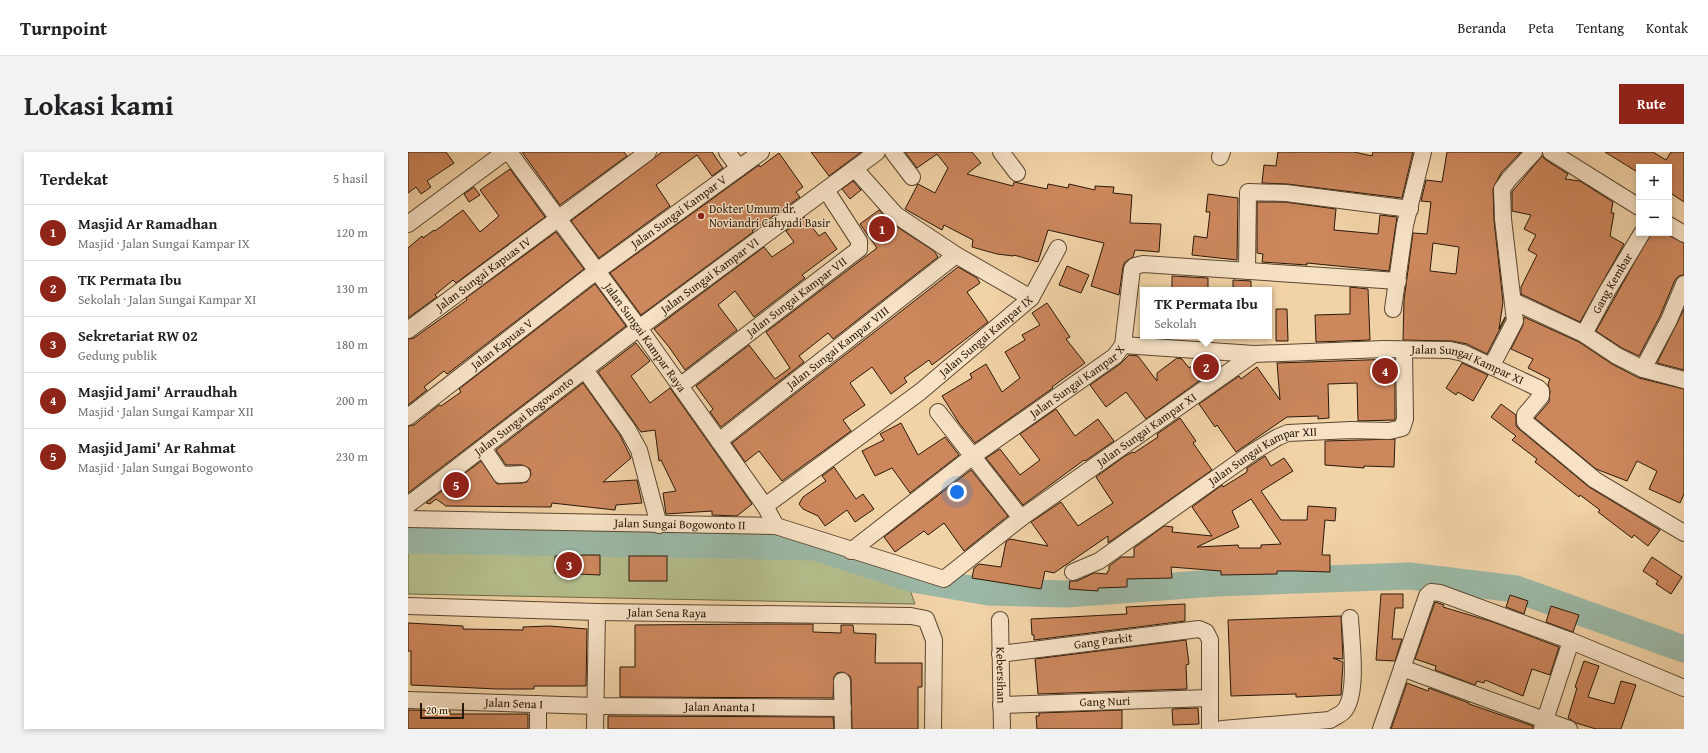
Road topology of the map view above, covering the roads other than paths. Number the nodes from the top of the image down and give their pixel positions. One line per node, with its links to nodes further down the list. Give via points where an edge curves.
1 (505, 152): 20 (street)
2 (509, 152): 19 (street, Jalan Sungai Kampar Raya)
3 (648, 152): 19 (street, Jalan Sungai Kapuas IV)
4 (727, 152): 12 (street)
5 (761, 152): 12 (street, Jalan Sungai Kampar V)
6 (877, 152): 13 (street, Jalan Sungai Kampar VI)
7 (893, 152): 15 (street)
8 (1001, 152): 14 (street)
9 (1423, 152): 18 (street)
10 (1534, 152): 31 (street, via 1502,189)
11 (1550, 152): 17 (street)
12 (739, 168): 27 (street, Jalan Sungai Kampar V)
13 (855, 169): 16 (street, Jalan Sungai Kampar VI); 25 (street, Jalan Sungai Kampar IX, via 896,215)
14 (1017, 173)
15 (912, 177)
16 (826, 190): 33 (street, Jalan Sungai Kampar VI); 43 (street, Jalan Sungai Kampar VII, via 859,241 859,249)
17 (1636, 204)
18 (1410, 209): 26 (street, via 1286,193 1248,192); 28 (street, via 1405,225)
19 (558, 218): 27 (street, Jalan Sungai Kampar Raya); 34 (street, Jalan Sungai Kapuas IV)
20 (408, 224)
21 (1672, 227): 22 (street)
22 (1684, 234)
23 (1640, 236): 35 (street, Gang Kembar)
24 (1058, 248): 30 (street)
25 (956, 254): 30 (street, Jalan Sungai Kampar IX); 46 (street, Jalan Sungai Kampar VIII)
26 (1247, 271): 28 (street, Jalan Sungai Kampar X); 36 (street, Jalan Sungai Kampar X, via 1143,264 1135,266 1132,269)
27 (597, 272): 33 (street, Jalan Sungai Kampar Raya); 45 (street, Jalan Kapuas V)
28 (1398, 281): 32 (street)
29 (1684, 284): 40 (street, via 1669,320)
30 (1031, 298): 51 (street, Jalan Sungai Kampar IX, via 920,392)
31 (1513, 301): 35 (street); 39 (street, via 1515,322)
32 (1393, 309)
33 (639, 328): 41 (street, Jalan Sungai Bogowonto); 43 (street, Jalan Sungai Kampar Raya)
34 (408, 330)
35 (1584, 334): 40 (street, via 1617,356)
36 (1123, 345): 38 (street); 48 (street, Jalan Sungai Kampar X, via 1111,361)
37 (1404, 350): 38 (street, Jalan Sungai Kampar XI); 39 (street, Jalan Sungai Kampar XI, via 1450,350); 58 (street, Jalan Sungai Kampar XII, via 1405,419 1402,428 1389,431 1298,432 1278,437 1099,561)
38 (1254, 354): 52 (street, Jalan Sungai Kampar XI)
39 (1492, 366): 56 (street, Jalan Sungai Kampar XI, via 1541,391 1541,396 1525,415 1525,422 1595,480)
40 (1643, 369): 42 (street)
41 (585, 370): 47 (street, Jalan Sungai Bogowonto); 54 (street, via 640,450)
42 (1684, 380)
43 (680, 386): 46 (street, Jalan Sungai Kampar Raya)
44 (938, 412): 48 (street)
45 (408, 417)
46 (719, 441): 51 (street, Jalan Sungai Kampar Raya)
47 (483, 448): 49 (street, via 501,475); 50 (street, Jalan Sungai Bogowonto)
48 (973, 456): 52 (street); 57 (street, Jalan Sungai Kampar X)
49 (522, 474)
50 (408, 506)
51 (765, 506): 55 (street, Jalan Sungai Kampar Raya)
52 (1021, 518): 59 (street, Jalan Sungai Kampar XI)
53 (408, 519): 54 (street, Jalan Sungai Bogowonto II)
54 (659, 525): 55 (street, Jalan Sungai Bogowonto II)
55 (776, 526): 57 (street, Jalan Sungai Bogowonto II)
56 (1684, 533)
57 (851, 551): 59 (street, Jalan Sungai Bogowonto II)
58 (1073, 572)
59 (944, 579)
60 (408, 606): 61 (street, Jalan Sena Raya)
61 (597, 612): 73 (street); 80 (street, Jalan Sena Raya, via 912,616 926,619 934,640)
62 (1350, 618): 76 (street, via 1352,689 1344,712 1330,720)
63 (1000, 620): 65 (street, Kebersihan)
64 (1571, 641): 66 (street, via 1440,593 1431,592 1427,596); 68 (street); 75 (street)
65 (1000, 654): 69 (street, Gang Parkit, via 1199,629 1206,632 1210,640); 72 (street, Kebersihan)
66 (1402, 668): 75 (street); 84 (street)
67 (842, 681): 74 (street)
68 (1684, 688)
69 (1209, 698): 72 (street, Gang Nuri); 82 (street)
70 (408, 700): 71 (street, Jalan Sena I)
71 (538, 704): 73 (street, Jalan Sena I); 77 (street)
72 (1001, 705): 81 (street, Kebersihan)
73 (596, 706): 74 (street, Jalan Ananta I); 78 (street)
74 (843, 708): 79 (street)
75 (1543, 724): 85 (street)
76 (1242, 728): 83 (street)
77 (538, 729)
78 (595, 729)
79 (843, 729)
80 (933, 729)
81 (1002, 729)
82 (1210, 729)
83 (1222, 729)
84 (1381, 729)
85 (1569, 729)

